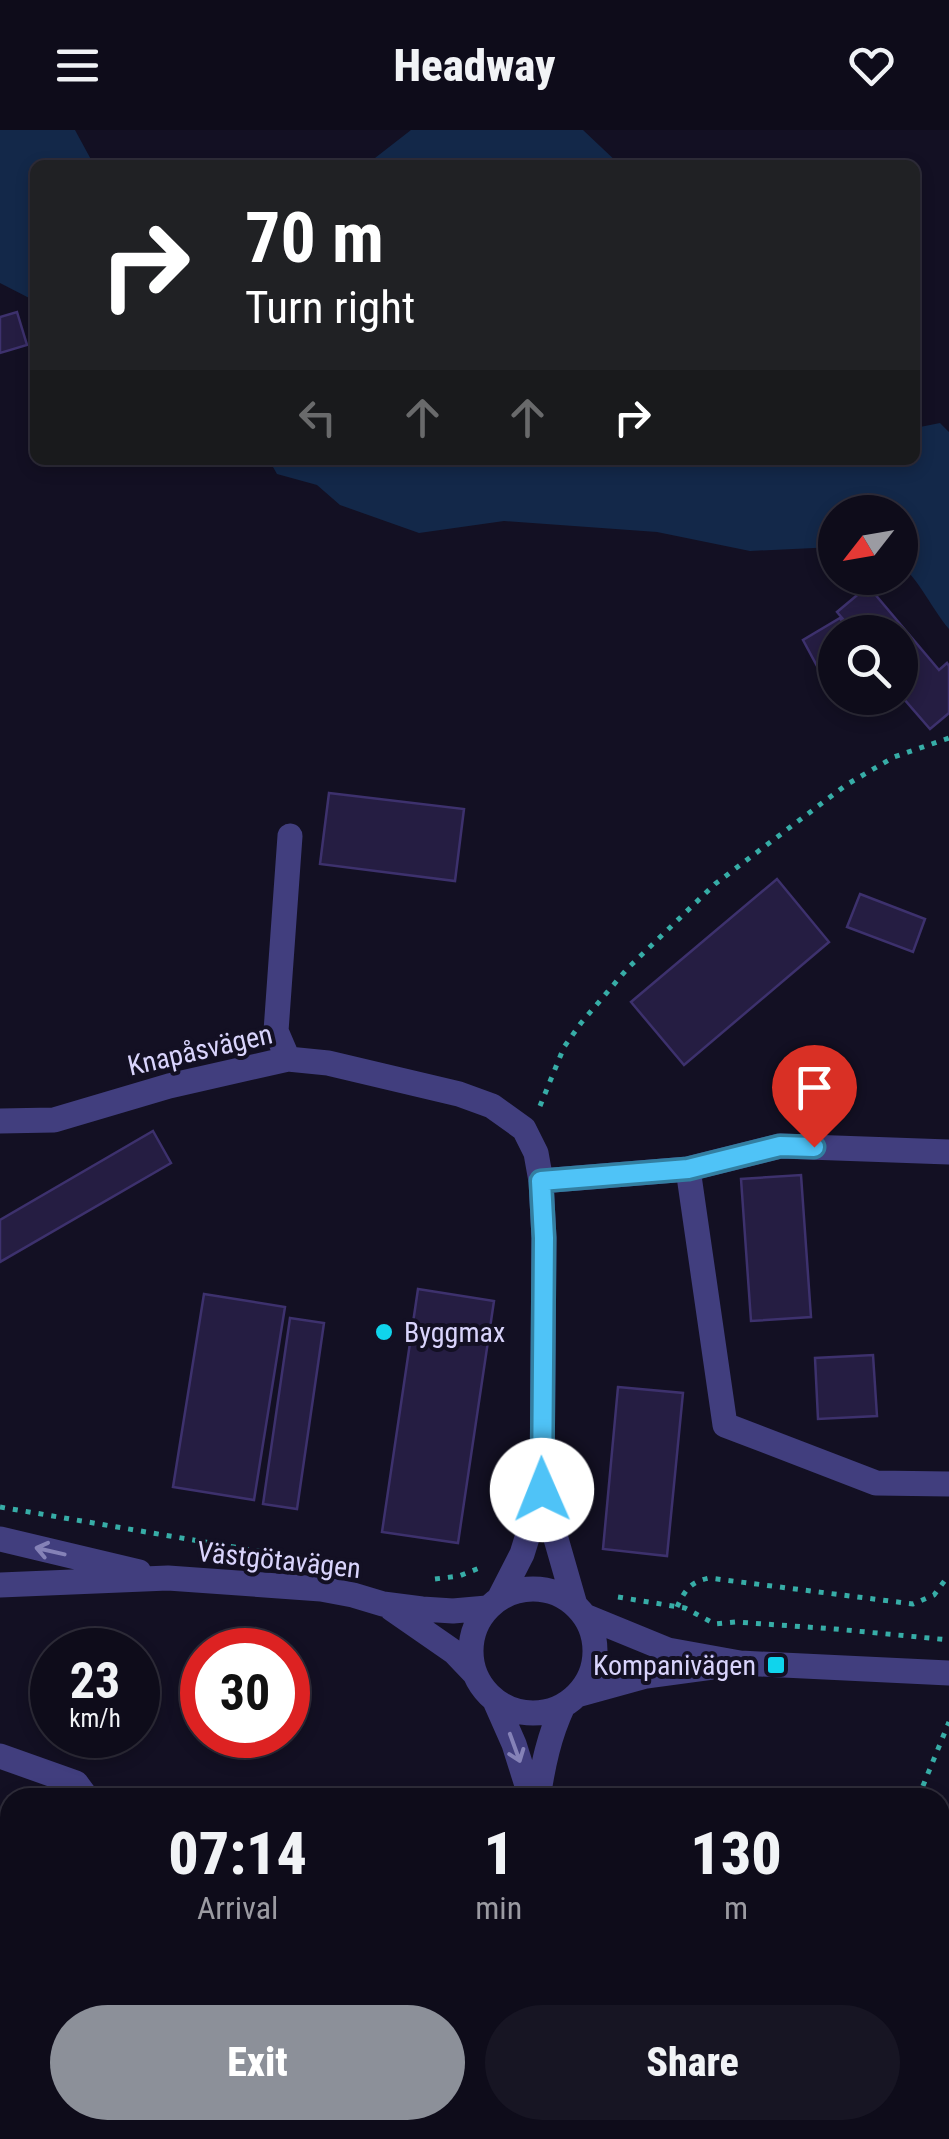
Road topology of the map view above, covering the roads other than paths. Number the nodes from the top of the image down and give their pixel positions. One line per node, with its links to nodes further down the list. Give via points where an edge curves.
1 (290, 836): 2 (street, via 276,1032)
2 (288, 1059): 3 (street, Knapåsvägen, via 54,1120); 6 (street, Knapåsvägen, via 328,1063 492,1106 524,1129)
3 (0, 1121)
4 (949, 1152): 5 (street, via 780,1146)
5 (688, 1169): 6 (street); 7 (street, via 724,1426 876,1484)
6 (541, 1181): 8 (street)
7 (949, 1484)
8 (542, 1490): 12 (street, via 522,1554); 14 (street)
9 (0, 1539): 10 (street, Västgötavägen, one-way to 9)
10 (168, 1578): 11 (street, Västgötavägen); 13 (street, Västgötavägen, via 321,1589)
11 (0, 1586)
12 (494, 1602): 13 (street, Västgötavägen, via 453,1612); 14 (street, via 531,1588 562,1596); 16 (street, via 471,1638)
13 (383, 1604): 16 (street, Västgötavägen)
14 (580, 1611): 15 (street, via 668,1650); 18 (street, via 595,1648 588,1681)
15 (740, 1663): 17 (street); 18 (street, via 646,1676)
16 (474, 1672): 19 (street)
17 (949, 1673)
18 (570, 1700): 19 (street, via 528,1713); 23 (street, via 552,1730)
19 (495, 1701): 22 (street, one-way to 22)
20 (0, 1756): 21 (street)
21 (80, 1788)
22 (531, 1788)
23 (537, 1788)

